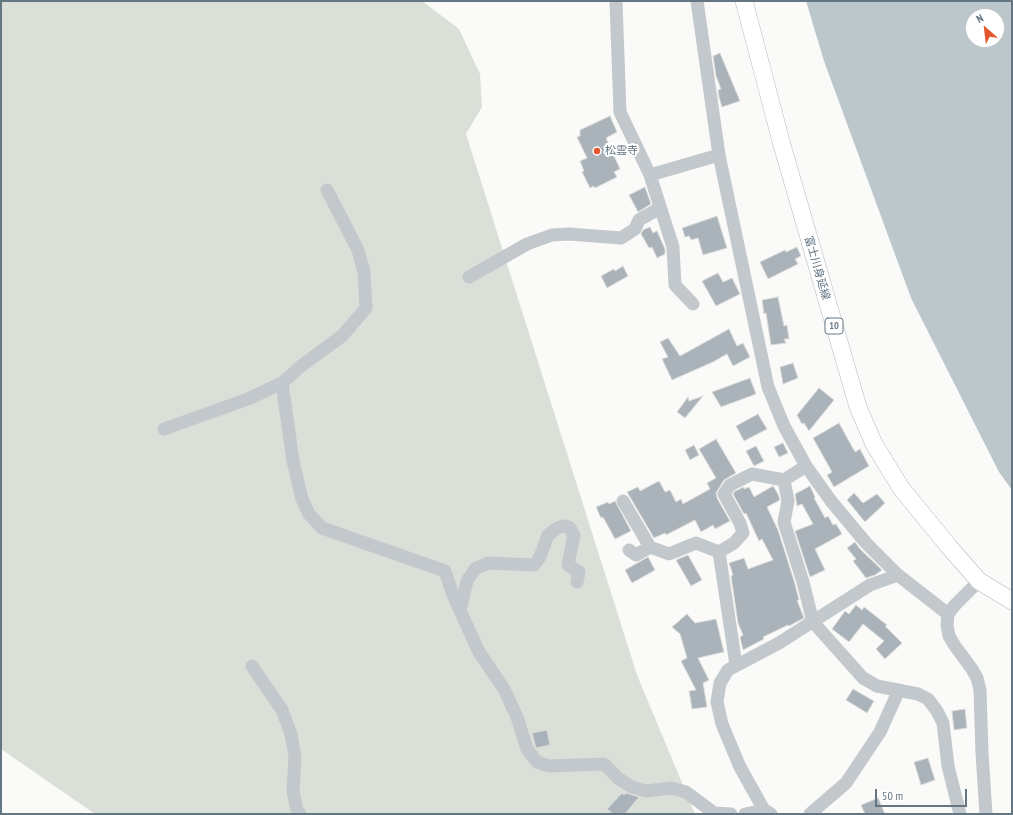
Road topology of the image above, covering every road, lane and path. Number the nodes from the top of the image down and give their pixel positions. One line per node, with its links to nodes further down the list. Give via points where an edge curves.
1 (616, 1): 5 (street, via 620,112)
2 (697, 1): 4 (street)
3 (744, 1): 19 (main road, 富士川身延線 / 10, via 782,145 858,407 874,444 901,488)
4 (719, 155): 5 (street); 12 (street, via 768,387 784,426)
5 (650, 175): 7 (street)
6 (327, 190): 10 (street, via 358,250 364,272 366,308 342,336)
7 (660, 208): 8 (street, via 639,220 635,229 622,238 552,235 527,244); 9 (street, via 673,247 675,284)
8 (469, 277)
9 (693, 304)
10 (282, 383): 11 (street, via 248,399); 22 (street, via 293,461 302,498 309,514 322,528 446,571)
11 (164, 429)
12 (806, 466): 13 (street); 18 (street, via 866,543)
13 (784, 480): 17 (street, via 752,474 730,485 724,494 743,533 734,543); 24 (street, via 788,501 784,522)
14 (623, 501): 15 (street)
15 (650, 546): 16 (street, via 636,555); 17 (street, via 669,554 696,543)
16 (629, 550)
17 (719, 552): 26 (street)
18 (898, 574): 23 (street); 24 (street, via 870,585)
19 (979, 580): 21 (main road, 富士川身延線 / 10); 23 (street)
20 (577, 582): 22 (street, via 579,572 568,565 574,535 570,527 562,526 548,535 540,557 534,565 488,563 475,569 467,581)
21 (1012, 601)
22 (460, 611): 30 (street, via 479,652 504,689 517,717 527,749 536,762 549,766 604,764 619,779 632,787 646,790 671,788 686,792 714,813)
23 (948, 614): 34 (street, via 949,636 972,669 980,690)
24 (813, 622): 26 (street); 27 (street, via 863,678 878,686)
25 (252, 666): 29 (street, via 282,710 292,734 295,757 293,791)
26 (736, 666): 28 (street, via 728,670 720,683 717,702 722,724 740,767)
27 (899, 690): 32 (street, via 880,732 846,783); 33 (street, via 928,699 937,711 943,724 948,766)
28 (768, 812): 31 (street)
29 (300, 814)
30 (731, 814)
31 (745, 814)
32 (810, 814)
33 (960, 814)
34 (986, 814)

